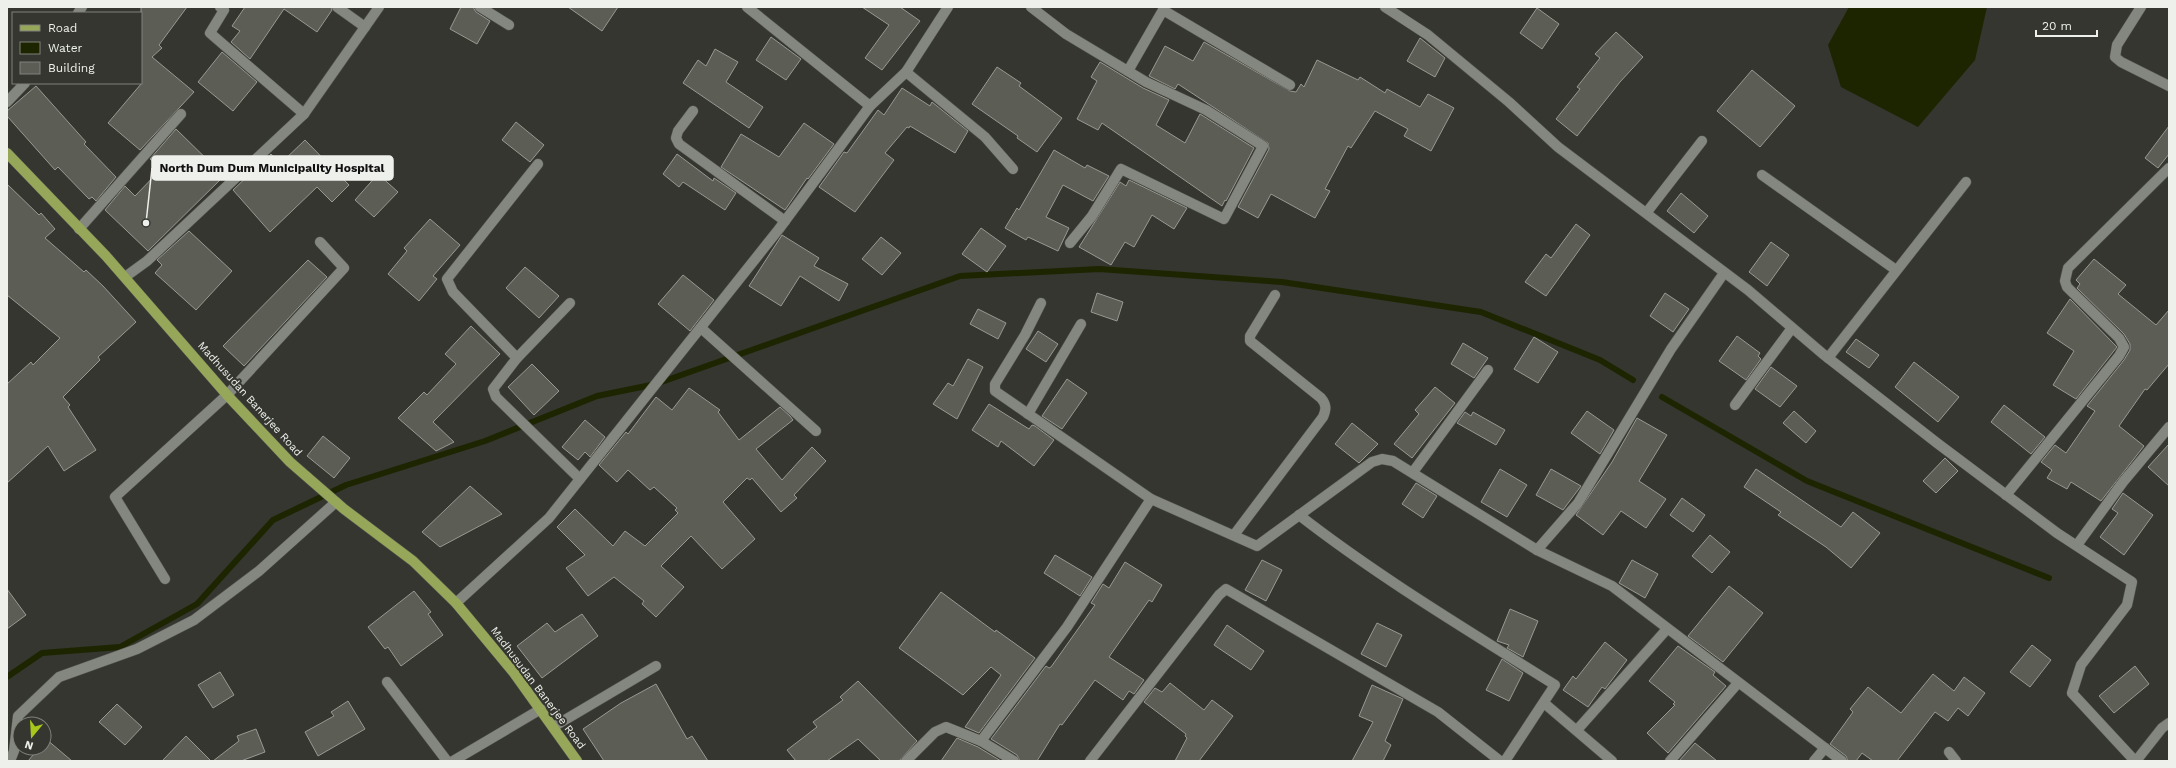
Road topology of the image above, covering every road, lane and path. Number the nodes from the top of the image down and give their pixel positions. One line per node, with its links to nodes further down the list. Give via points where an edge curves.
1 (220, 7): 21 (street, via 224,10 210,33)
2 (337, 7): 11 (street)
3 (379, 7): 11 (street)
4 (480, 7): 10 (street)
5 (747, 7): 18 (street)
6 (948, 7): 13 (street)
7 (1031, 7): 12 (street, via 1066,34)
8 (1385, 7): 29 (street, via 1428,35 1509,102 1558,147)
9 (2141, 7): 16 (street, via 2117,45 2115,57)
10 (508, 24)
11 (365, 27): 21 (street)
12 (1128, 71): 15 (street, via 1163,10); 33 (street, via 1206,110 1262,146 1224,219 1121,169 1092,216)
13 (906, 72): 18 (street); 26 (street, via 985,137)
14 (24, 84): 17 (street)
15 (1290, 85)
16 (2169, 86)
17 (7, 102)
18 (870, 106): 30 (street)
19 (693, 111): 30 (street, via 676,135 679,144)
20 (181, 114): 31 (street)
21 (304, 114): 36 (street, via 147,261)
22 (1702, 141): 29 (street)
23 (7, 153): 31 (main road, Madhusudan Banerjee Road)
24 (538, 164): 43 (street, via 447,279 453,292)
25 (2169, 168): 53 (street, via 2068,268 2064,281 2067,287 2119,338 2124,347)
26 (1013, 169)
27 (1762, 174): 34 (street)
28 (1966, 182): 34 (street)
29 (1646, 212): 35 (street)
30 (786, 221): 41 (street)
31 (79, 229): 36 (main road, Madhusudan Banerjee Road)
32 (320, 242): 46 (street, via 344,268)
33 (1070, 243)
34 (1896, 270): 44 (street)
35 (1724, 273): 42 (street); 59 (street, via 1671,349 1578,503)
36 (125, 277): 46 (main road, Madhusudan Banerjee Road)
37 (1276, 295): 57 (street, via 1250,336 1250,341 1321,398 1326,410)
38 (1041, 302): 48 (street, via 1025,335 994,386 995,391)
39 (570, 303): 43 (street)
40 (1081, 324): 48 (street)
41 (701, 328): 50 (street); 52 (street)
42 (1792, 328): 44 (street); 47 (street)
43 (517, 358): 52 (street, via 493,389 496,397)
44 (1828, 358): 53 (street)
45 (1488, 370): 51 (street)
46 (227, 395): 55 (main road, Madhusudan Banerjee Road, via 290,462); 60 (street, via 115,497)
47 (1735, 405)
48 (1028, 414): 54 (street)
49 (2169, 427): 58 (street, via 2123,482)
50 (816, 431)
51 (1413, 472): 56 (street, via 1393,461 1382,459 1372,462); 59 (street)
52 (580, 480): 61 (street, via 549,518)
53 (2006, 495): 58 (street)
54 (1151, 499): 57 (street); 71 (street, via 1067,627)
55 (340, 505): 61 (main road, Madhusudan Banerjee Road, via 413,561); 74 (street, via 194,620 137,649 59,677 18,716 14,751)
56 (1299, 515): 57 (street, via 1257,546); 66 (street, via 1334,543 1555,686)
57 (1234, 535)
58 (2077, 545): 88 (street, via 2132,582 2127,605 2081,665 2072,693)
59 (1537, 550): 62 (street, via 1612,586)
60 (165, 579)
61 (456, 603): 67 (main road, Madhusudan Banerjee Road, via 482,632)
62 (1667, 629): 65 (street); 70 (street)
63 (656, 666): 69 (street)
64 (387, 682): 75 (street)
65 (1738, 683): 72 (street); 84 (street)
66 (1544, 703): 70 (street); 82 (street)
67 (541, 710): 69 (main road, Madhusudan Banerjee Road); 76 (street)
68 (2169, 723): 88 (street, via 2162,728)
69 (553, 727): 77 (main road, Madhusudan Banerjee Road)
70 (1577, 730): 83 (street)
71 (981, 741): 78 (street, via 946,727 935,732); 79 (street)
72 (1825, 748): 85 (street); 86 (street)
73 (1949, 752): 87 (street)
74 (10, 761)
75 (447, 761)
76 (453, 761)
77 (577, 761)
78 (906, 761)
79 (1014, 761)
80 (1090, 761): 81 (street, via 1219,595 1226,590 1438,712)
81 (1500, 761)
82 (1505, 761)
83 (1612, 761)
84 (1670, 761)
85 (1814, 761)
86 (1842, 761)
87 (1956, 761)
88 (2136, 761)

